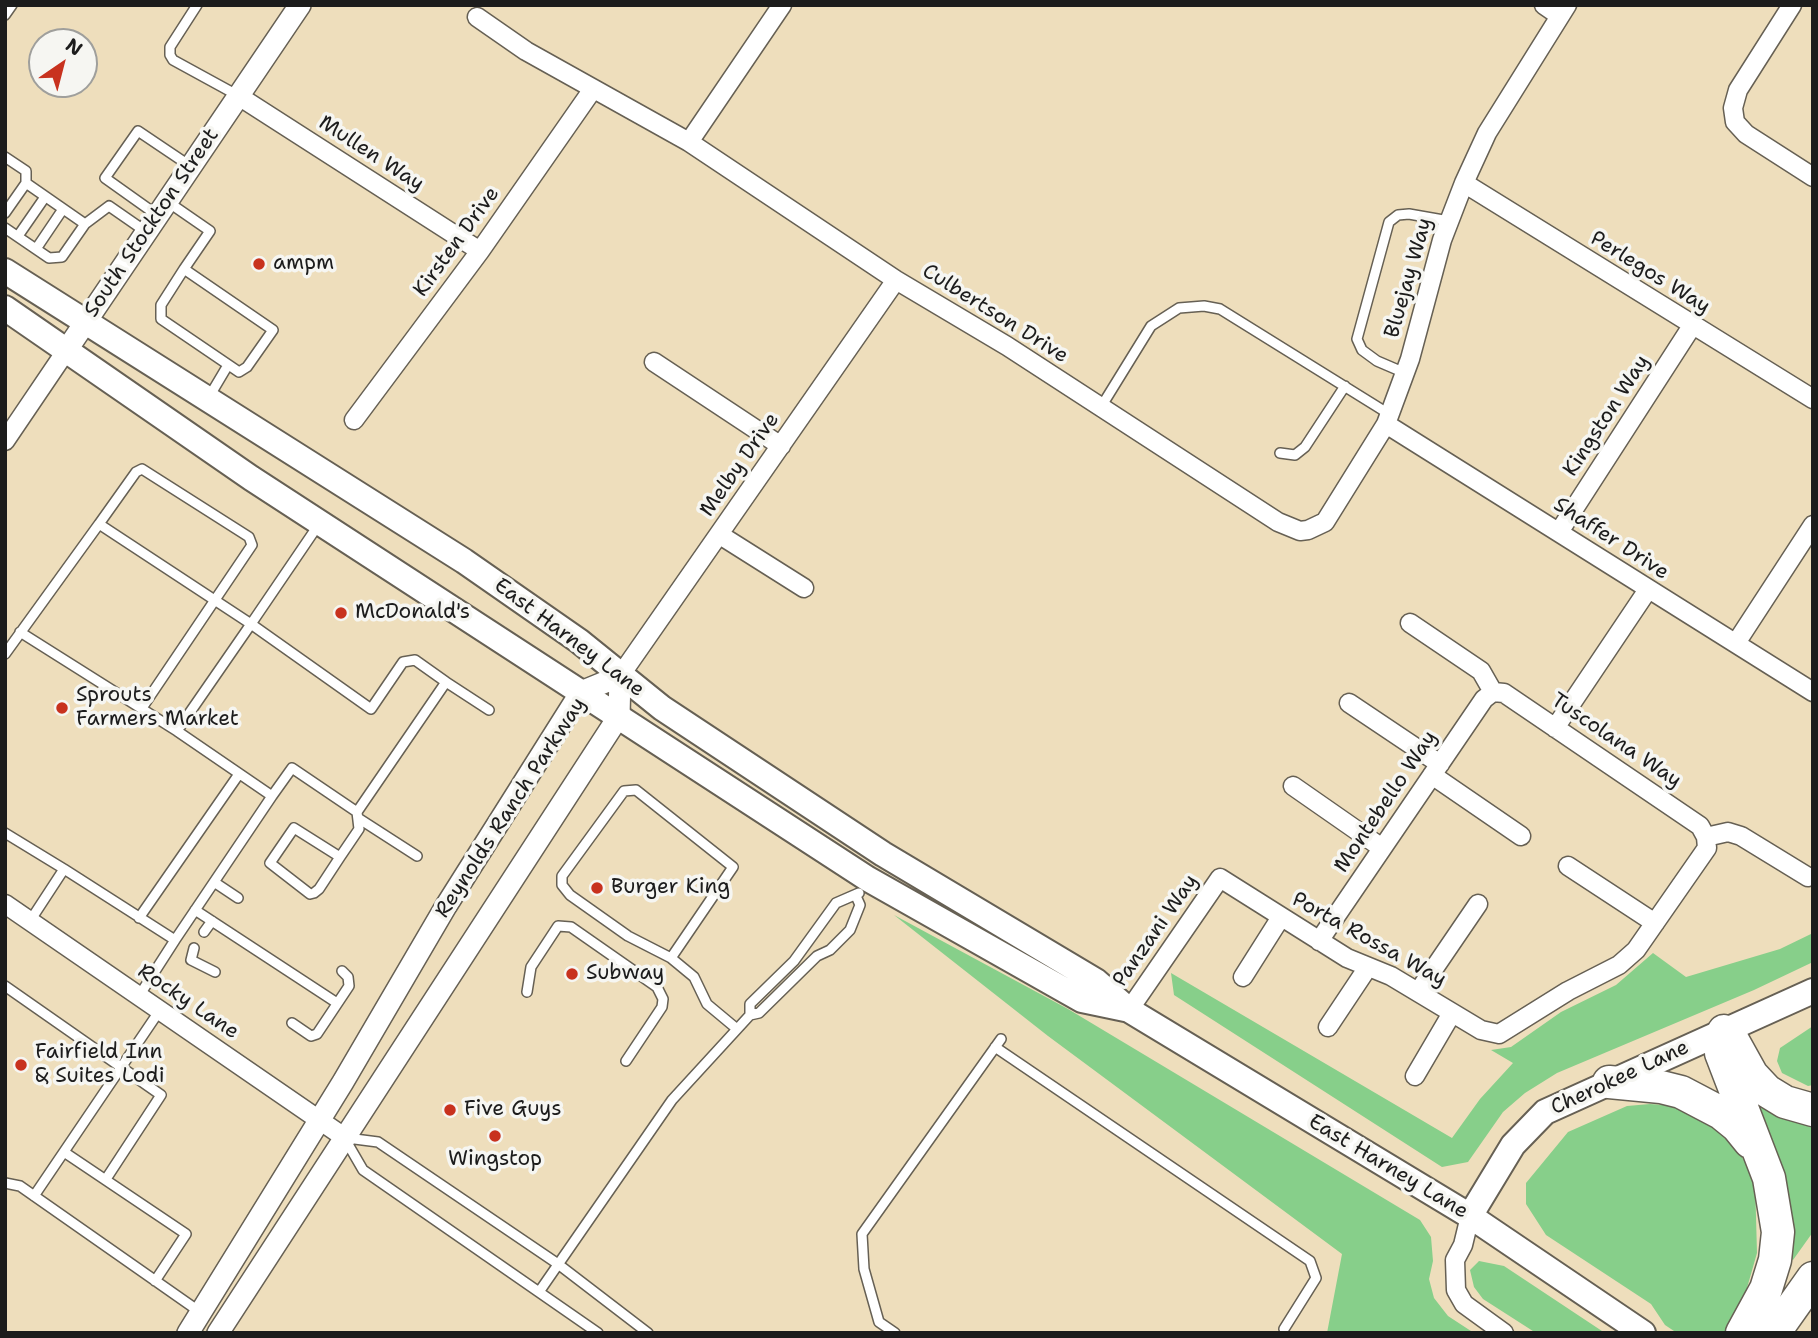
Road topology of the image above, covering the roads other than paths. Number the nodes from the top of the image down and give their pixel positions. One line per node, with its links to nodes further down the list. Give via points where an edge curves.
1 (12, 5): 8 (lane)
2 (197, 5): 11 (lane, via 170,47 170,55)
3 (300, 5): 11 (street, South Stockton Street)
4 (782, 5): 12 (street)
5 (1544, 5): 7 (street)
6 (1792, 5): 15 (street, via 1738,90 1732,108 1741,128)
7 (1563, 11): 17 (street, Bluejay Way, via 1487,133)
8 (5, 15)
9 (477, 17): 10 (street, Culbertson Drive)
10 (593, 89): 12 (street, Culbertson Drive); 26 (street, Kirsten Drive)
11 (237, 95): 14 (street, South Stockton Street); 26 (street, Mullen Way)
12 (689, 142): 29 (street, Culbertson Drive)
13 (5, 157): 16 (lane, via 26,171)
14 (190, 166): 21 (street, South Stockton Street); 21 (lane, via 138,131 105,178)
15 (1813, 177)
16 (26, 183): 18 (lane); 20 (lane)
17 (1464, 183): 22 (street, Bluejay Way); 32 (street, Perlegos Way)
18 (45, 197): 19 (lane); 24 (lane)
19 (63, 209): 23 (lane); 25 (lane)
20 (5, 213)
21 (157, 216): 23 (lane, via 109,206); 27 (lane, via 210,231); 31 (street, South Stockton Street)
22 (1449, 221): 36 (street, Bluejay Way); 36 (lane, via 1409,214 1389,222 1357,339 1362,350 1377,361)
23 (85, 224): 25 (lane, via 62,257 50,258)
24 (10, 233): 25 (lane)
25 (36, 249)
26 (480, 251): 42 (street, Kirsten Drive)
27 (184, 269): 35 (lane, via 161,305 161,319); 35 (lane, via 273,330 247,367 239,372)
28 (5, 271): 31 (main road, East Harney Lane)
29 (896, 280): 40 (street, Culbertson Drive); 44 (street, Melby Drive)
30 (5, 308): 33 (main road, East Harney Lane)
31 (85, 322): 33 (street, South Stockton Street); 38 (main road, East Harney Lane)
32 (1692, 326): 39 (street, Perlegos Way); 50 (street, Kingston Way)
33 (68, 348): 43 (street, South Stockton Street); 47 (main road, East Harney Lane)
34 (654, 362): 44 (street)
35 (228, 365): 38 (lane)
36 (1405, 373): 41 (street, Bluejay Way)
37 (1345, 386): 40 (lane, via 1220,309 1179,308 1151,326); 41 (lane); 45 (lane, via 1305,447 1295,455)
38 (209, 397): 60 (main road, East Harney Lane, via 464,561 579,641)
39 (1813, 400)
40 (1101, 407): 46 (street, Culbertson Drive)
41 (1387, 419): 46 (street, Bluejay Way, via 1320,527 1300,531); 50 (street, Shaffer Drive)
42 (354, 420)
43 (5, 441)
44 (781, 446): 51 (street, Melby Drive)
45 (1280, 453)
46 (1278, 522)
47 (319, 523): 56 (lane); 62 (main road, East Harney Lane)
48 (99, 524): 54 (lane); 54 (lane, via 142,469 249,537 252,545); 57 (lane)
49 (1813, 525): 58 (street)
50 (1559, 531): 53 (street, Shaffer Drive)
51 (720, 535): 52 (street); 60 (street, Melby Drive)
52 (804, 589)
53 (1647, 591): 58 (street, Shaffer Drive); 69 (street)
54 (215, 602): 56 (lane); 66 (lane)
55 (1410, 623): 63 (street, via 1481,671)
56 (251, 624): 61 (lane, via 371,709 403,662 415,660); 70 (lane)
57 (20, 632): 59 (lane); 66 (lane)
58 (1736, 643): 64 (street, Shaffer Drive)
59 (5, 654)
60 (620, 676): 62 (street, Reynolds Ranch Parkway); 68 (street, Reynolds Ranch Parkway); 113 (main road, East Harney Lane, via 883,853 1096,981)
61 (446, 682): 67 (lane); 75 (lane)
62 (581, 692): 68 (main road, East Harney Lane); 125 (street, Reynolds Ranch Parkway)
63 (1493, 692): 69 (street, Tuscolana Way, via 1504,693); 71 (street, Montebello Way)
64 (1813, 692)
65 (1349, 703): 71 (street)
66 (142, 709): 70 (lane)
67 (489, 710)
68 (619, 716): 87 (main road, East Harney Lane); 126 (street, Reynolds Ranch Parkway)
69 (1555, 728): 78 (street, Tuscolana Way, via 1700,826)
70 (177, 731): 72 (lane)
71 (1436, 770): 77 (street); 79 (street, Montebello Way)
72 (239, 774): 74 (lane); 93 (lane)
73 (1293, 786): 79 (street)
74 (272, 796): 75 (lane, via 292,768); 86 (lane)
75 (357, 815): 80 (lane); 81 (lane, via 359,829)
76 (5, 833): 83 (lane)
77 (1521, 836)
78 (1706, 837): 84 (street, via 1728,832 1741,836); 96 (street, via 1707,848)
79 (1382, 848): 99 (street, Montebello Way)
80 (417, 856)
81 (340, 857): 81 (lane, via 319,889 310,894 270,863 294,828)
82 (1568, 866): 96 (street)
83 (64, 869): 93 (lane); 94 (lane)
84 (1808, 877)
85 (1220, 878): 92 (street, Porta Rossa Way); 113 (street, Panzani Way)
86 (214, 881): 88 (lane); 91 (lane)
87 (862, 888): 113 (main road, East Harney Lane, via 1082,1000); 115 (lane, via 836,904 794,961 750,1004); 115 (lane, via 850,930 759,1013)
88 (238, 898)
89 (5, 904): 94 (street, Rocky Lane)
90 (1478, 904): 109 (street)
91 (195, 910): 95 (lane); 98 (lane)
92 (1281, 917): 99 (street, Porta Rossa Way); 105 (street)
93 (139, 918): 98 (lane)
94 (30, 921): 110 (street, Rocky Lane)
95 (212, 921): 97 (lane); 111 (lane)
96 (1655, 923): 114 (street, Porta Rossa Way, via 1619,965 1499,1034 1481,1030)
97 (204, 932)
98 (175, 940): 110 (lane)
99 (1319, 941): 102 (street, Porta Rossa Way)
100 (194, 948): 104 (lane, via 191,960)
101 (671, 958): 101 (lane, via 733,867 636,790 624,791 562,876 562,885 628,936); 118 (lane, via 694,977 707,1004)
102 (1368, 967): 109 (street, Porta Rossa Way); 117 (street)
103 (342, 971): 111 (lane, via 349,986)
104 (215, 972)
105 (1243, 977)
106 (5, 986): 121 (lane)
107 (1813, 991): 119 (main road, Cherokee Lane)
108 (527, 992): 120 (lane, via 531,967 558,926 571,927 657,987 663,999)
109 (1419, 992): 114 (street, Porta Rossa Way)
110 (139, 996): 112 (street, Rocky Lane)
111 (337, 1003): 116 (lane, via 317,1034 311,1036)
112 (160, 1010): 121 (lane); 125 (street, Rocky Lane)
113 (1129, 1010): 132 (main road, East Harney Lane)
114 (1452, 1013): 122 (street)
115 (750, 1015): 118 (lane)
116 (292, 1023)
117 (1328, 1027)
118 (737, 1029): 133 (lane, via 672,1100)
119 (1724, 1031): 123 (main road, Cherokee Lane); 124 (highway, via 1767,1091); 128 (highway, via 1721,1053)
120 (626, 1061)
121 (121, 1066): 127 (lane); 129 (lane, via 161,1095)
122 (1415, 1076)
123 (1609, 1082): 128 (highway, via 1661,1087 1704,1102 1737,1126); 132 (main road, Cherokee Lane, via 1545,1112 1526,1128)
124 (1813, 1110)
125 (318, 1121): 126 (street, Rocky Lane); 137 (street, Reynolds Ranch Parkway)
126 (344, 1137): 133 (lane, via 378,1142); 136 (lane, via 363,1170); 140 (street, Reynolds Ranch Parkway)
127 (64, 1152): 129 (lane); 131 (lane)
128 (1759, 1153): 146 (highway, via 1776,1205 1776,1260)
129 (106, 1180): 135 (lane, via 186,1234)
130 (5, 1182): 131 (lane)
131 (34, 1196): 135 (lane)
132 (1470, 1216): 144 (street, via 1455,1260 1457,1290 1464,1304); 145 (main road, East Harney Lane)
133 (558, 1264): 136 (lane); 142 (lane)
134 (1813, 1278): 147 (highway)
135 (155, 1281): 137 (lane)
136 (539, 1292): 141 (lane)
137 (200, 1312): 139 (street, Reynolds Ranch Parkway)
138 (1284, 1329): 143 (lane, via 1316,1278 1310,1261 998,1043 862,1234 864,1269 879,1322)
139 (188, 1333)
140 (218, 1333)
141 (598, 1333)
142 (648, 1333)
143 (895, 1333)
144 (1504, 1333)
145 (1643, 1333)
146 (1742, 1333)
147 (1774, 1333)

